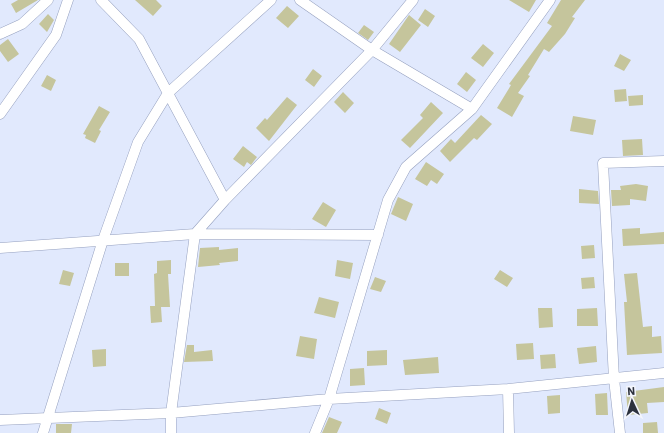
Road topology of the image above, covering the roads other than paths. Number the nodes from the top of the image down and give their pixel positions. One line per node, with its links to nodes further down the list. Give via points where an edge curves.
1 (48, 0): 8 (street, via 22,24)
2 (68, 0): 12 (street, via 56,35)
3 (101, 0): 10 (street, via 139,39)
4 (271, 0): 10 (street)
5 (300, 0): 9 (street)
6 (413, 0): 9 (street)
7 (550, 0): 11 (street)
8 (0, 34)
9 (372, 50): 11 (street); 14 (street)
10 (168, 93): 14 (street); 17 (street, via 138,142)
11 (472, 109): 16 (street, via 406,168 388,200)
12 (0, 114)
13 (664, 161): 20 (street, via 603,163)
14 (225, 200): 15 (street)
15 (194, 234): 16 (street); 17 (street); 23 (street)
16 (378, 235): 22 (street)
17 (103, 240): 18 (street); 24 (street)
18 (0, 248)
19 (664, 373): 20 (street)
20 (614, 379): 21 (street); 30 (street)
21 (508, 389): 22 (street); 29 (street)
22 (329, 398): 23 (street); 28 (street)
23 (171, 413): 24 (street); 27 (street)
24 (47, 419): 25 (street); 26 (street)
25 (0, 420)
26 (43, 433)
27 (170, 433)
28 (316, 433)
29 (509, 433)
30 (620, 433)

